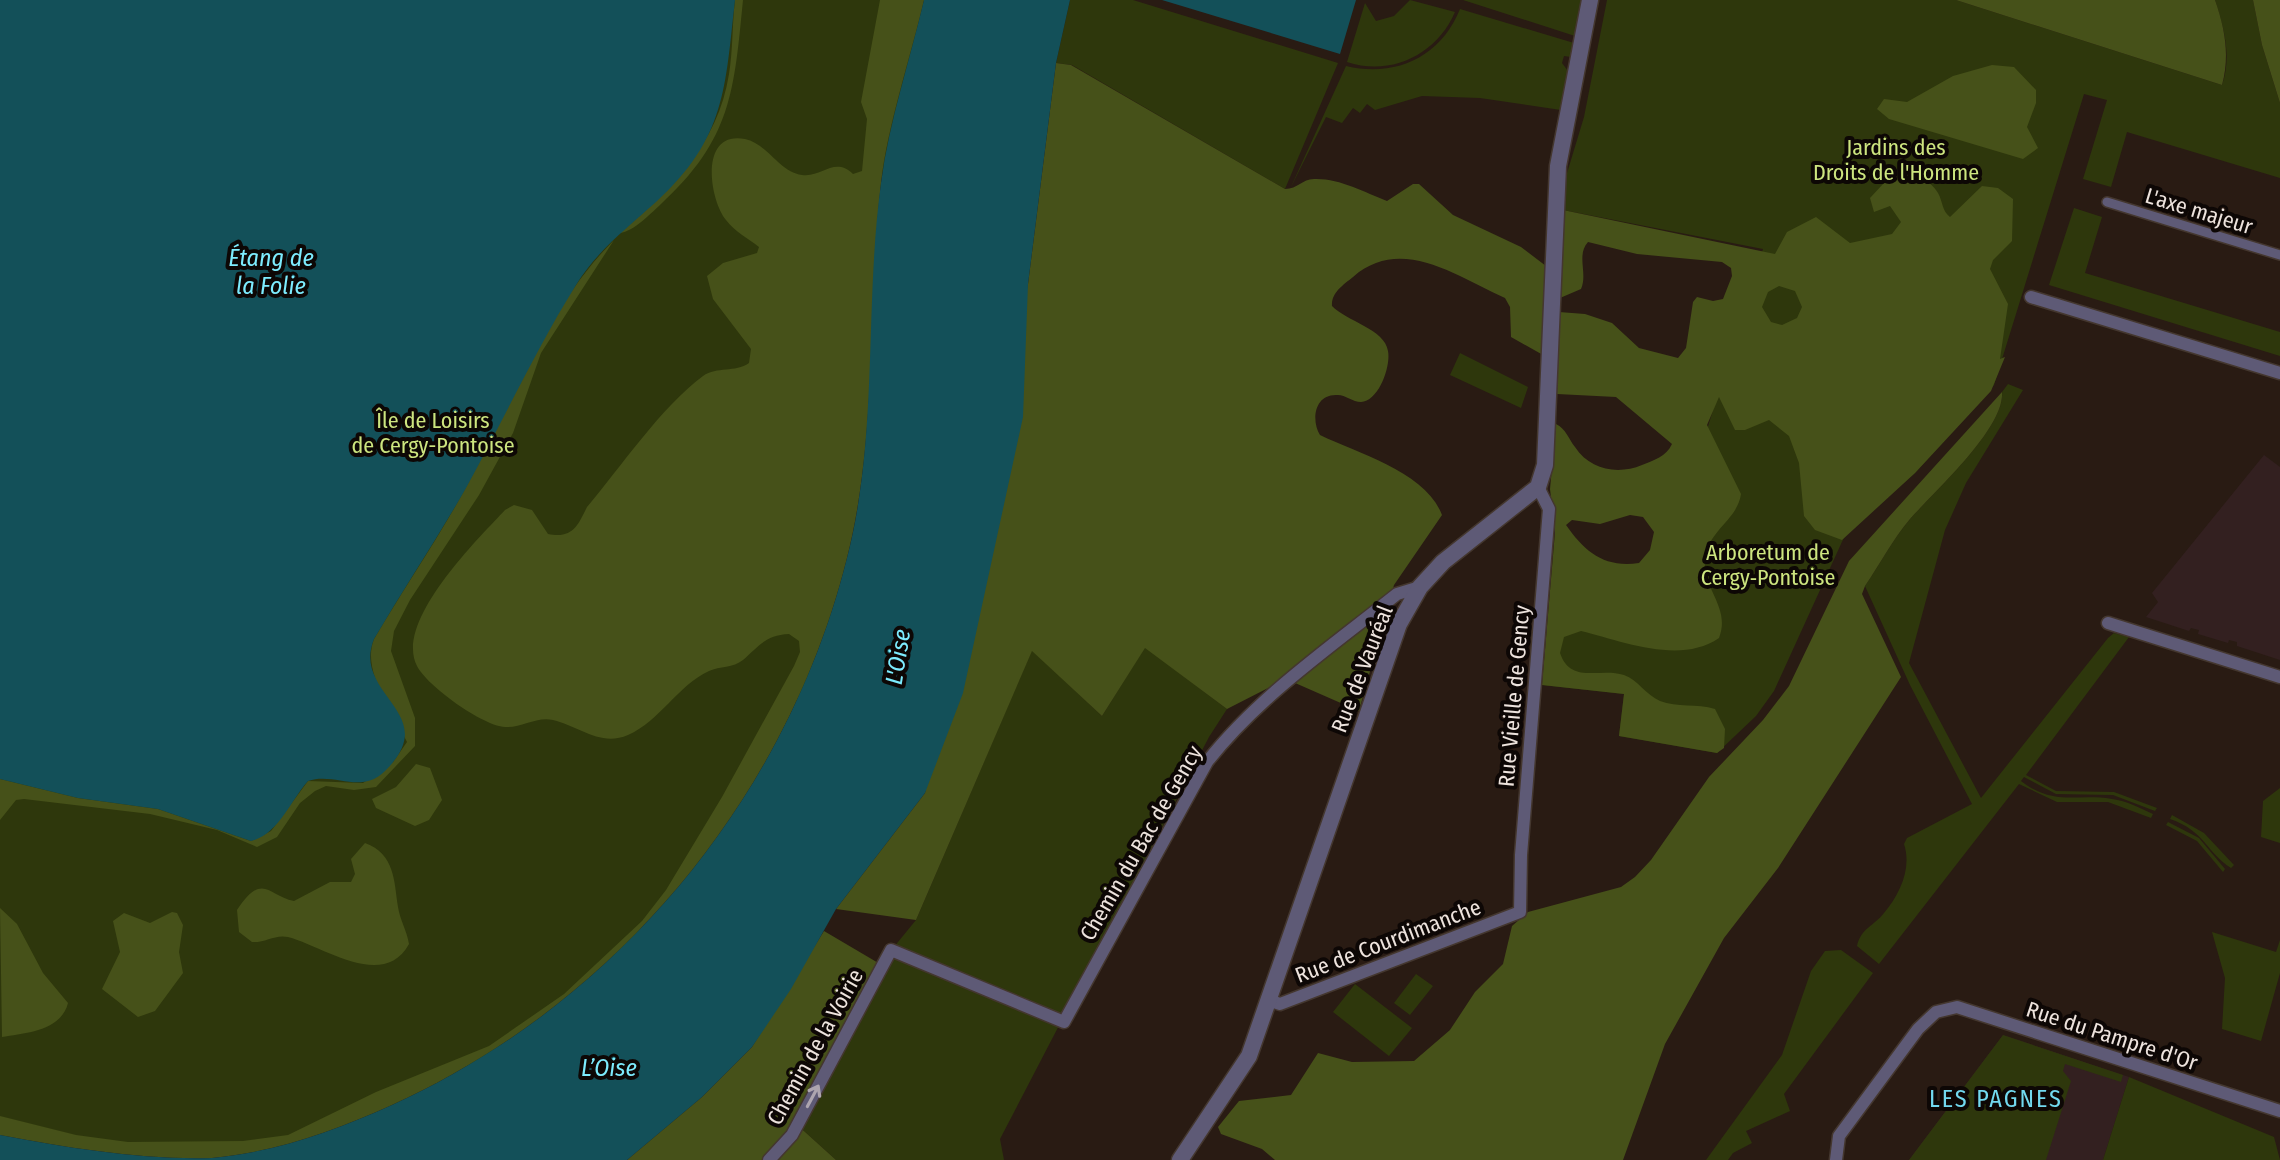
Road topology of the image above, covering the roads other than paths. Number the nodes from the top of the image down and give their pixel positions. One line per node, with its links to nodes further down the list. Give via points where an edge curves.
1 (1590, 0): 3 (street)
2 (1600, 0): 3 (street, via 1574,124)
3 (1558, 166): 8 (street, via 1545,465)
4 (2107, 202): 5 (street, L'axe majeur)
5 (2280, 255)
6 (2031, 297): 7 (street)
7 (2280, 373)
8 (1538, 487): 9 (street, Rue de Vauréal, via 1443,562); 12 (street, Rue Vieille de Gency, via 1549,509)
9 (1420, 587): 13 (street, Chemin du Bac de Gency, via 1397,594 1264,701 1223,741 1064,1022); 14 (street, Rue de Vauréal, via 1399,624)
10 (2108, 623): 11 (street)
11 (2280, 677)
12 (1520, 912): 14 (street, Rue de Courdimanche, via 1280,1004)
13 (891, 950): 16 (street, Chemin de la Voirie, one-way to 13, via 792,1135)
14 (1271, 1001): 17 (street, Rue de Vauréal, via 1249,1056)
15 (2280, 1111): 18 (street, Rue du Pampre d'Or, via 1957,1007 1932,1015 1839,1136)
16 (769, 1160)
17 (1180, 1160)
18 (1836, 1160)

